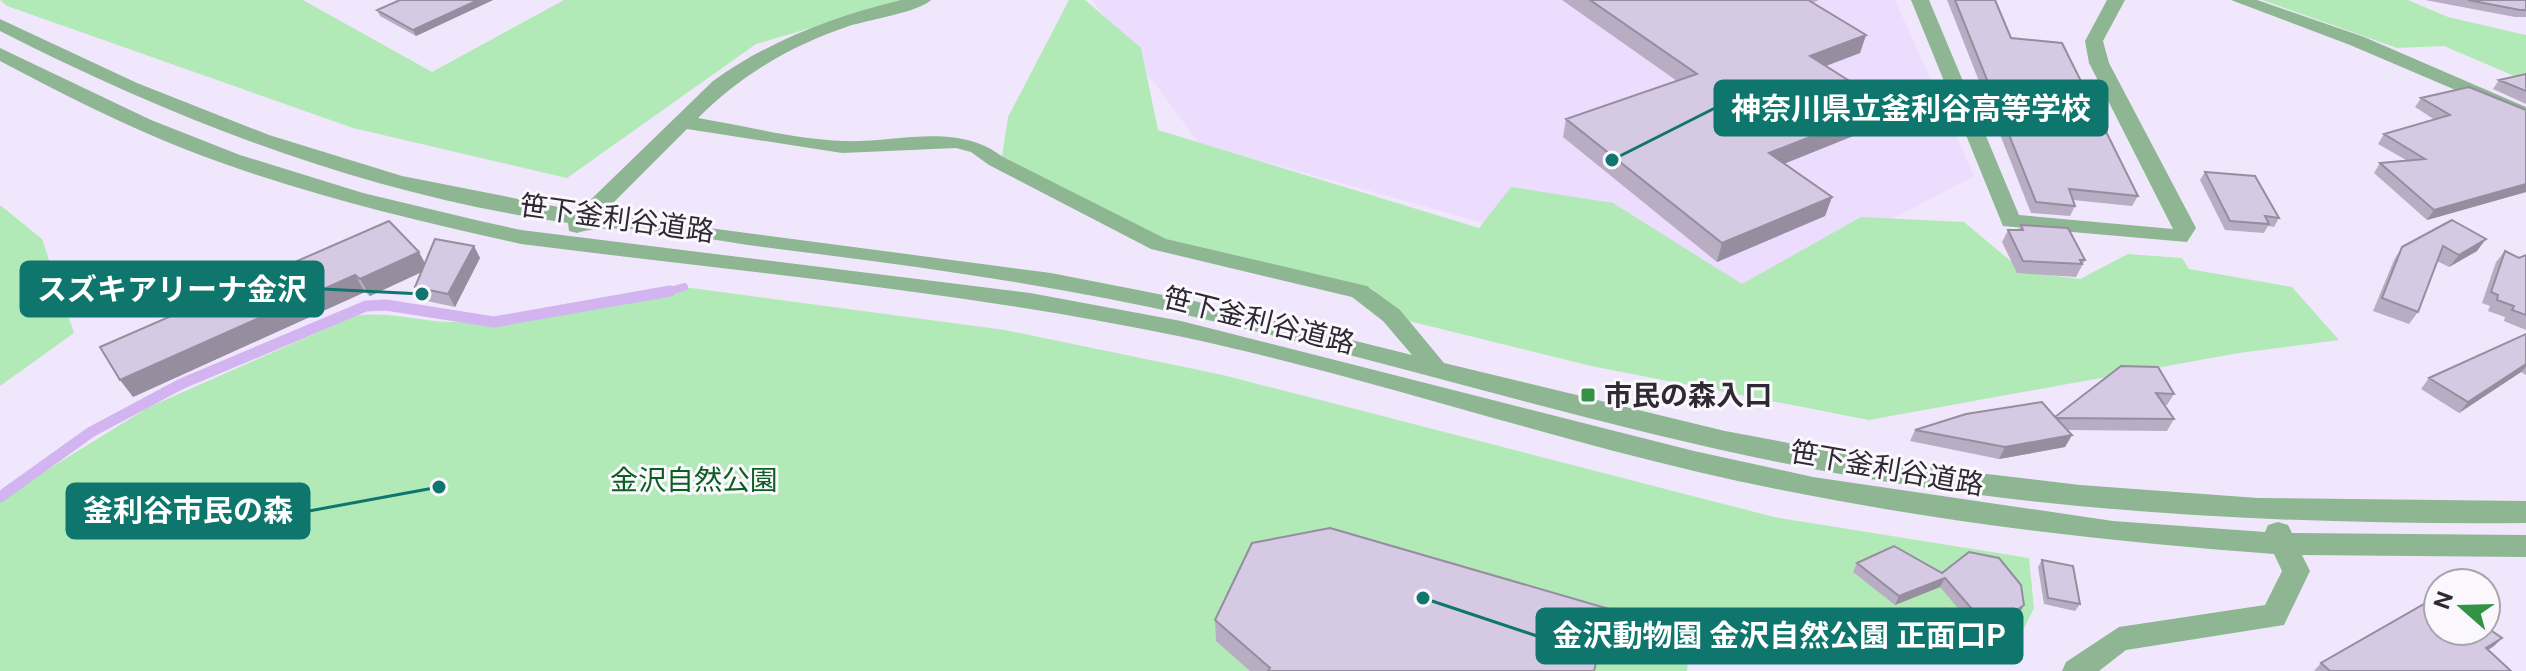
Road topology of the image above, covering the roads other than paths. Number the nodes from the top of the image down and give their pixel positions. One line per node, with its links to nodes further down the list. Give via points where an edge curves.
1 (922, 0): 8 (street, via 780,45 743,66)
2 (1920, 0): 3 (street, via 2011,221 2179,237 2185,228 2099,63 2094,41)
3 (2116, 0)
4 (2240, 0): 7 (street, via 2357,41)
5 (0, 24): 9 (street, 笹下釜利谷道路, via 145,96 293,152 511,207)
6 (0, 54): 10 (street, 笹下釜利谷道路, via 194,146 458,224)
7 (2526, 114)
8 (682, 122): 9 (street); 11 (street, via 842,147 956,142 978,147 1159,244 1359,291 1398,321)
9 (585, 219): 10 (street); 11 (street, 笹下釜利谷道路, via 969,267 1094,288 1202,309)
10 (561, 242): 14 (street, 笹下釜利谷道路, via 1016,299 1181,329 1813,487 2113,532)
11 (1435, 368): 12 (street, 笹下釜利谷道路, via 1808,458 2003,488)
12 (2267, 510): 13 (street, 笹下釜利谷道路); 14 (street)
13 (2526, 512)
14 (2283, 544): 15 (street, 笹下釜利谷道路); 16 (street, via 2296,571 2274,616 2119,639)
15 (2526, 546)
16 (2077, 671)

